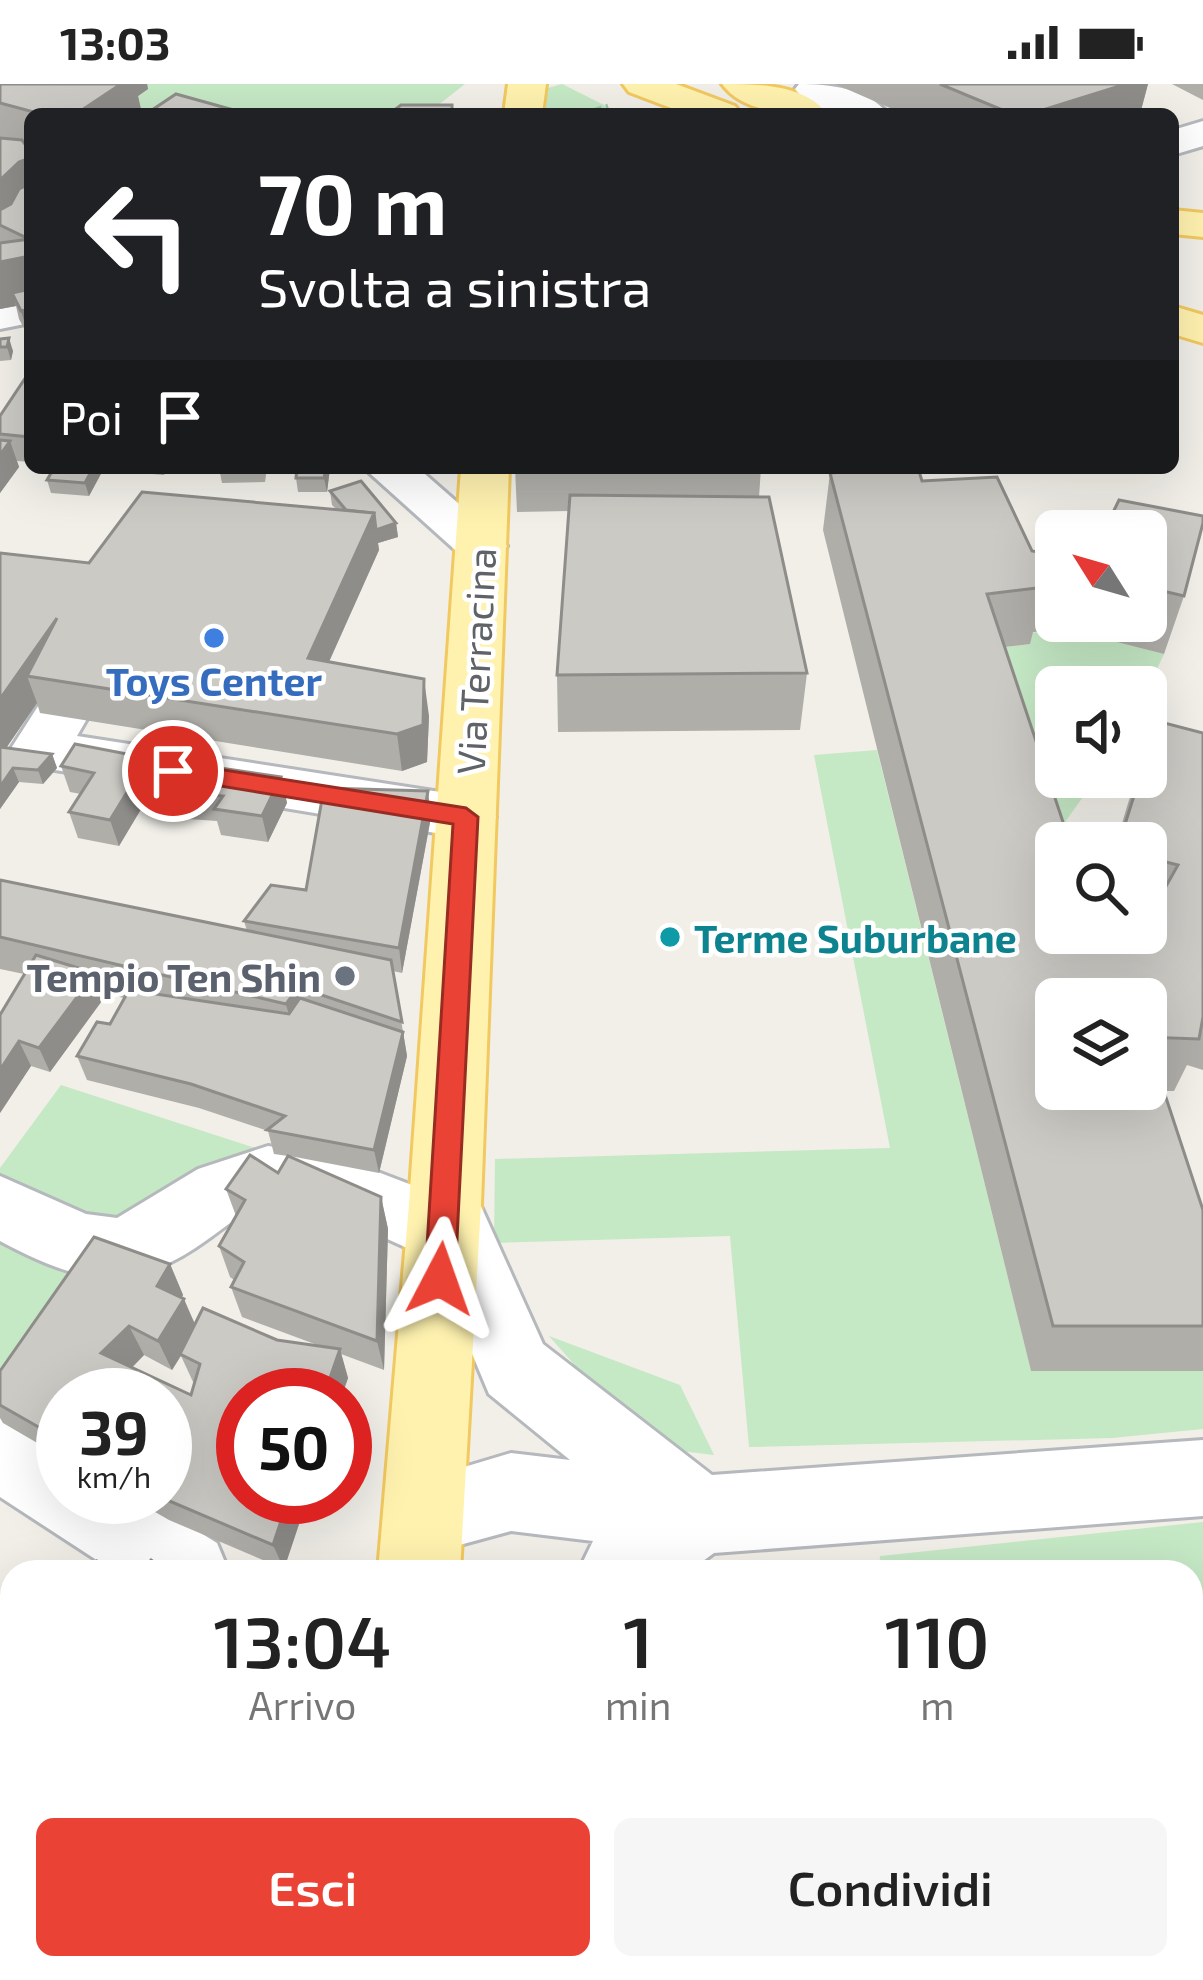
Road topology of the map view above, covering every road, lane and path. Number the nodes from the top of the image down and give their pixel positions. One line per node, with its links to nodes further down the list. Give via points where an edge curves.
1 (642, 84): 4 (main road)
2 (741, 84): 3 (main road)
3 (811, 102)
4 (699, 108)
5 (395, 474): 7 (street)
6 (485, 474): 7 (main road, Via Terracina)
7 (481, 546): 9 (main road, Via Terracina)
8 (61, 717): 9 (street, via 39,750)
9 (466, 817): 11 (main road, Via Terracina)
10 (0, 1207): 11 (street, via 96,1250 152,1241 211,1196 263,1176 318,1180)
11 (444, 1218): 15 (street, via 516,1369); 17 (main road, Via Terracina)
12 (0, 1452): 13 (street)
13 (36, 1475)
14 (1203, 1478): 15 (street)
15 (700, 1516): 17 (street, via 511,1492); 19 (street)
16 (113, 1524): 18 (street)
17 (421, 1544)
18 (169, 1560)
19 (637, 1560)

